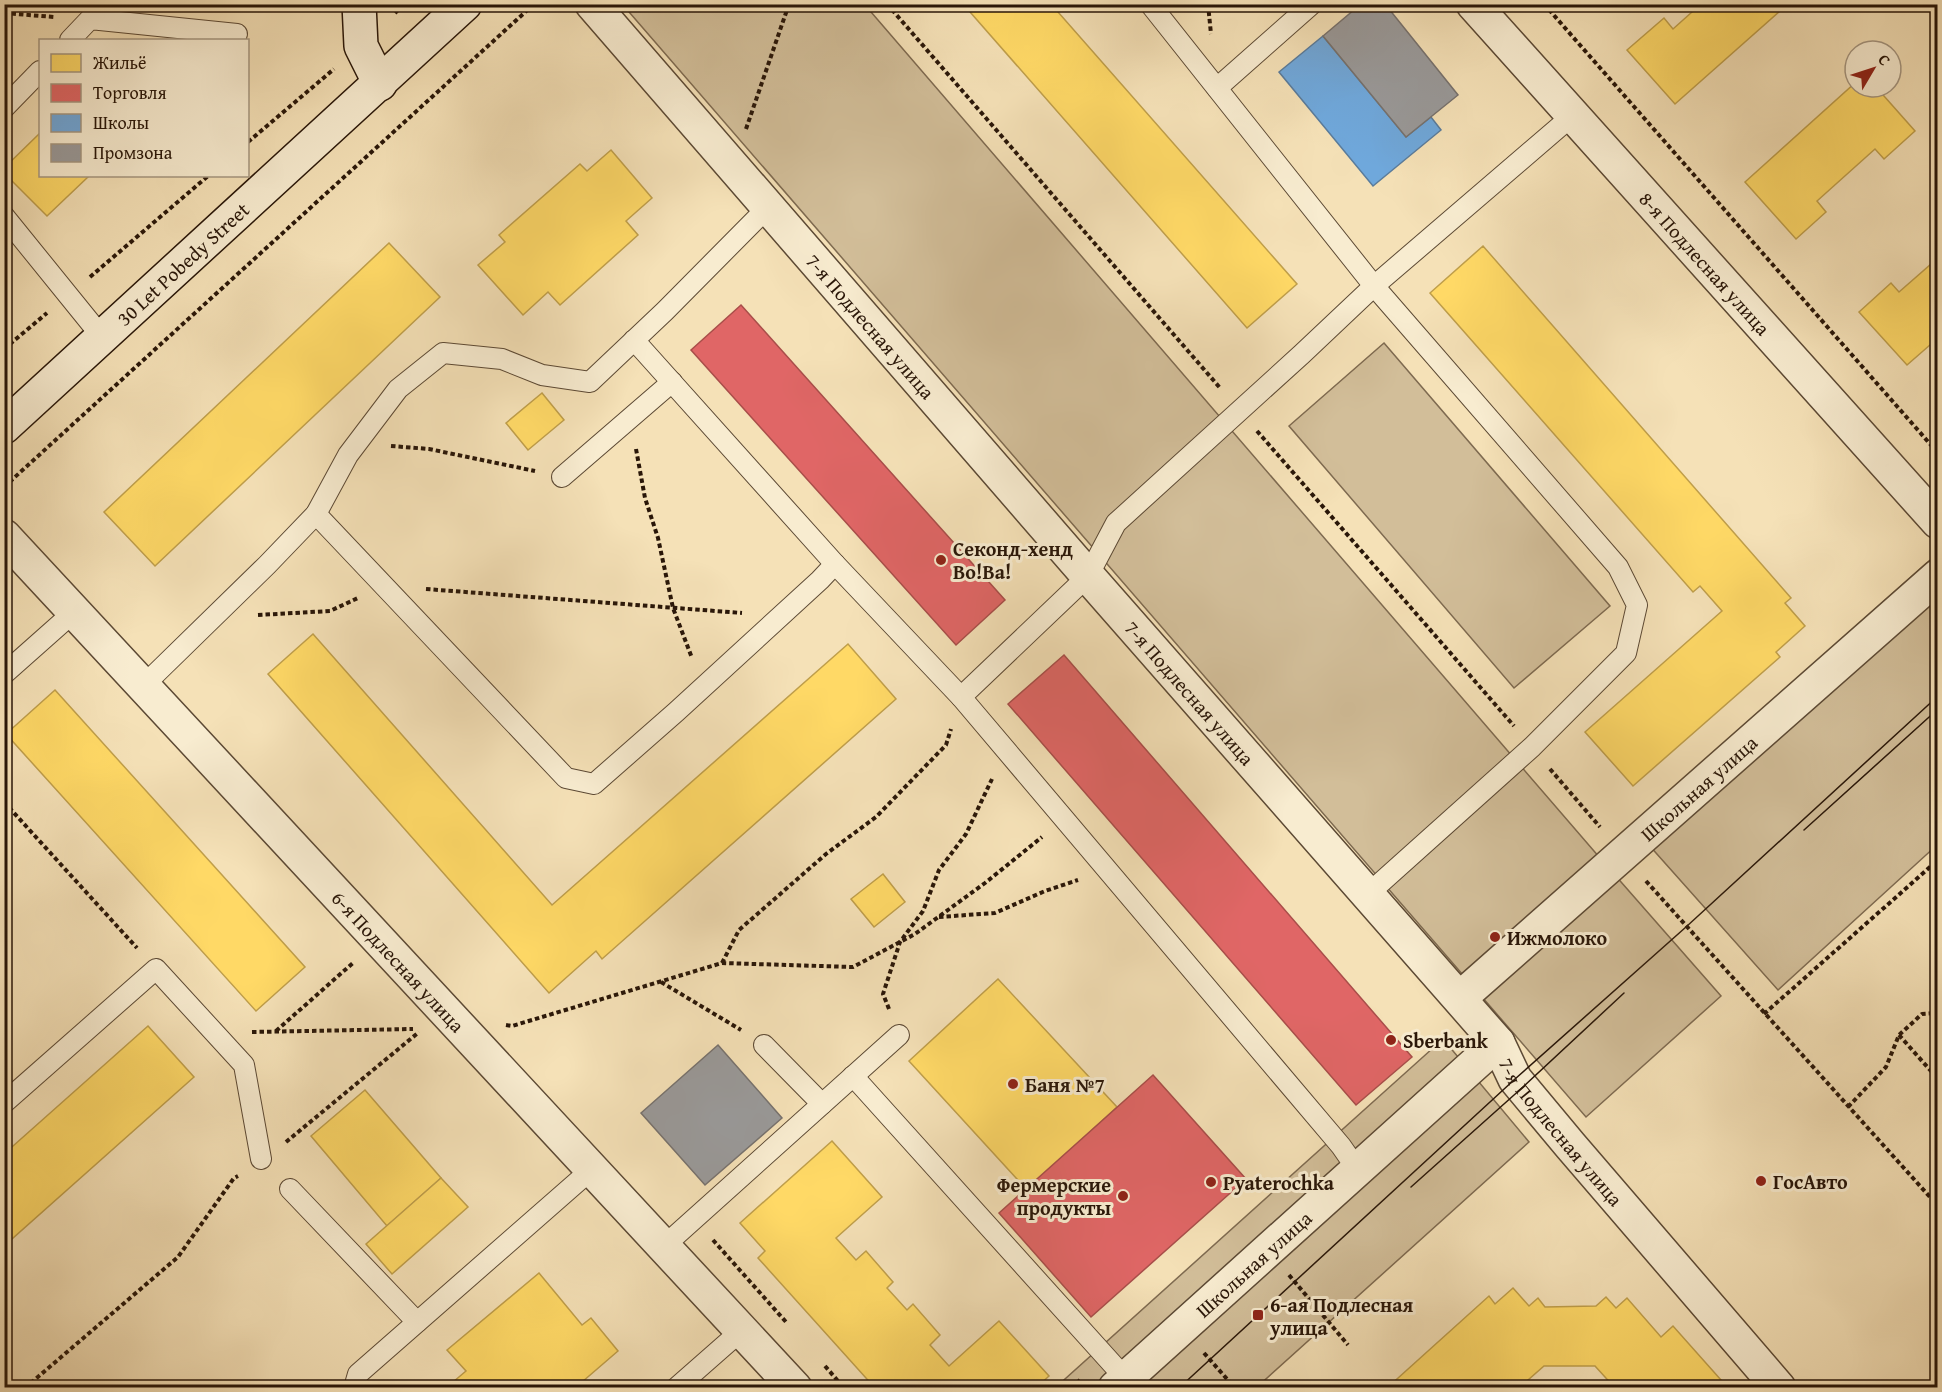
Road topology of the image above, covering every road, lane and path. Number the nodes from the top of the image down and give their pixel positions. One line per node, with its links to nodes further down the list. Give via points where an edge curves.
1 (359, 4): 16 (street)
2 (404, 4): 16 (path)
3 (465, 4): 18 (street, 30 Let Pobedy Street)
4 (534, 4): 39 (path)
5 (592, 4): 23 (street, 7-я Подлесная улица)
6 (789, 4): 23 (path)
7 (887, 4): 33 (path)
8 (1150, 4): 19 (lane)
9 (1312, 4): 19 (lane)
10 (1473, 4): 21 (street, 8-я Подлесная улица)
11 (1545, 4): 37 (path)
12 (90, 12): 13 (path); 14 (lane); 15 (lane)
13 (4, 13)
14 (237, 34)
15 (71, 39)
16 (361, 46): 18 (street); 22 (path)
17 (39, 72): 20 (lane)
18 (380, 84): 29 (street, 30 Let Pobedy Street)
19 (1217, 88): 27 (lane)
20 (4, 108)
21 (1572, 116): 27 (lane); 41 (street, 8-я Подлесная улица)
22 (249, 141)
23 (733, 168): 25 (street, 7-я Подлесная улица)
24 (207, 177): 28 (path)
25 (769, 206): 30 (lane); 44 (street, 7-я Подлесная улица)
26 (4, 216): 28 (lane)
27 (1374, 286): 33 (lane); 56 (lane, via 1618,567 1636,605 1626,653)
28 (68, 295): 29 (lane); 31 (path)
29 (102, 338): 35 (street, 30 Let Pobedy Street)
30 (634, 340): 32 (lane); 36 (lane, via 590,381 542,375 502,359 442,353 398,389)
31 (4, 349)
32 (672, 382): 34 (lane); 43 (lane)
33 (1239, 410): 44 (lane, via 1116,523); 56 (path)
34 (631, 417): 38 (lane); 47 (path, via 645,498)
35 (4, 427)
36 (357, 443): 38 (path, via 429,449); 40 (lane)
37 (1938, 453)
38 (562, 477)
39 (4, 487)
40 (316, 514): 46 (lane); 50 (lane)
41 (1938, 522)
42 (4, 536): 48 (street, 6-я Подлесная улица)
43 (835, 564): 49 (lane); 54 (lane)
44 (1088, 576): 54 (lane); 62 (street, 7-я Подлесная улица)
45 (1938, 576): 59 (street, Школьная улица)
46 (384, 586): 47 (path); 50 (path, via 330,610); 53 (lane, via 567,778 594,784)
47 (673, 608): 49 (path); 53 (path)
48 (75, 611): 51 (lane); 52 (street, 6-я Подлесная улица)
49 (782, 615): 53 (lane)
50 (212, 618): 52 (lane)
51 (4, 674)
52 (143, 686): 64 (street, 6-я Подлесная улица)
53 (704, 687)
54 (961, 697): 55 (lane); 66 (path, via 946,745 876,818 826,854 739,930)
55 (994, 737): 58 (lane); 65 (path, via 993,775 966,834 939,870 923,911)
56 (1532, 747): 59 (path); 62 (lane)
57 (4, 802): 67 (path)
58 (1064, 819): 61 (lane); 63 (path)
59 (1623, 854): 69 (street, Школьная улица); 70 (path)
60 (1938, 860): 70 (path)
61 (1107, 871): 63 (path, via 995,913); 86 (lane)
62 (1368, 894): 69 (street, 7-я Подлесная улица)
63 (938, 917): 65 (path)
64 (379, 940): 73 (path); 85 (street, 6-я Подлесная улица)
65 (900, 942): 66 (path, via 853,967); 75 (path, via 883,994)
66 (722, 963): 68 (path)
67 (156, 969): 74 (lane); 81 (lane)
68 (661, 982): 72 (path, via 512,1026); 78 (path)
69 (1460, 998): 77 (street, 7-я Подлесная улица)
70 (1764, 1014): 83 (path)
71 (1938, 1014): 76 (path, via 1922,1014)
72 (501, 1024)
73 (276, 1031): 74 (path); 84 (path, via 423,1028)
74 (214, 1033): 84 (lane, via 244,1065)
75 (899, 1035): 79 (lane)
76 (1899, 1035): 80 (path); 83 (path, via 1886,1067)
77 (1498, 1043): 86 (street, Школьная улица); 105 (street, 7-я Подлесная улица, via 1515,1078)
78 (764, 1045): 82 (lane)
79 (853, 1076): 82 (lane); 98 (lane)
80 (1938, 1079)
81 (4, 1103)
82 (822, 1104): 89 (lane)
83 (1848, 1107): 88 (path)
84 (261, 1160): 99 (path, via 234,1178 178,1257)
85 (592, 1169): 90 (street, 6-я Подлесная улица); 92 (lane)
86 (1358, 1169): 91 (street, Школьная улица)
87 (290, 1189): 92 (lane)
88 (1938, 1206)
89 (694, 1219): 90 (lane); 93 (path)
90 (664, 1246): 95 (street, 6-я Подлесная улица)
91 (1268, 1249): 94 (street, Школьная улица); 96 (path)
92 (417, 1322): 100 (lane, via 358,1374)
93 (789, 1325)
94 (1182, 1327): 98 (street, Школьная улица); 104 (path)
95 (742, 1330): 101 (lane); 102 (street, 6-я Подлесная улица)
96 (1348, 1345)
97 (820, 1361): 103 (path)
98 (1120, 1383)
99 (25, 1388)
100 (354, 1388)
101 (676, 1388)
102 (795, 1388)
103 (844, 1388)
104 (1234, 1388)
105 (1779, 1388)

